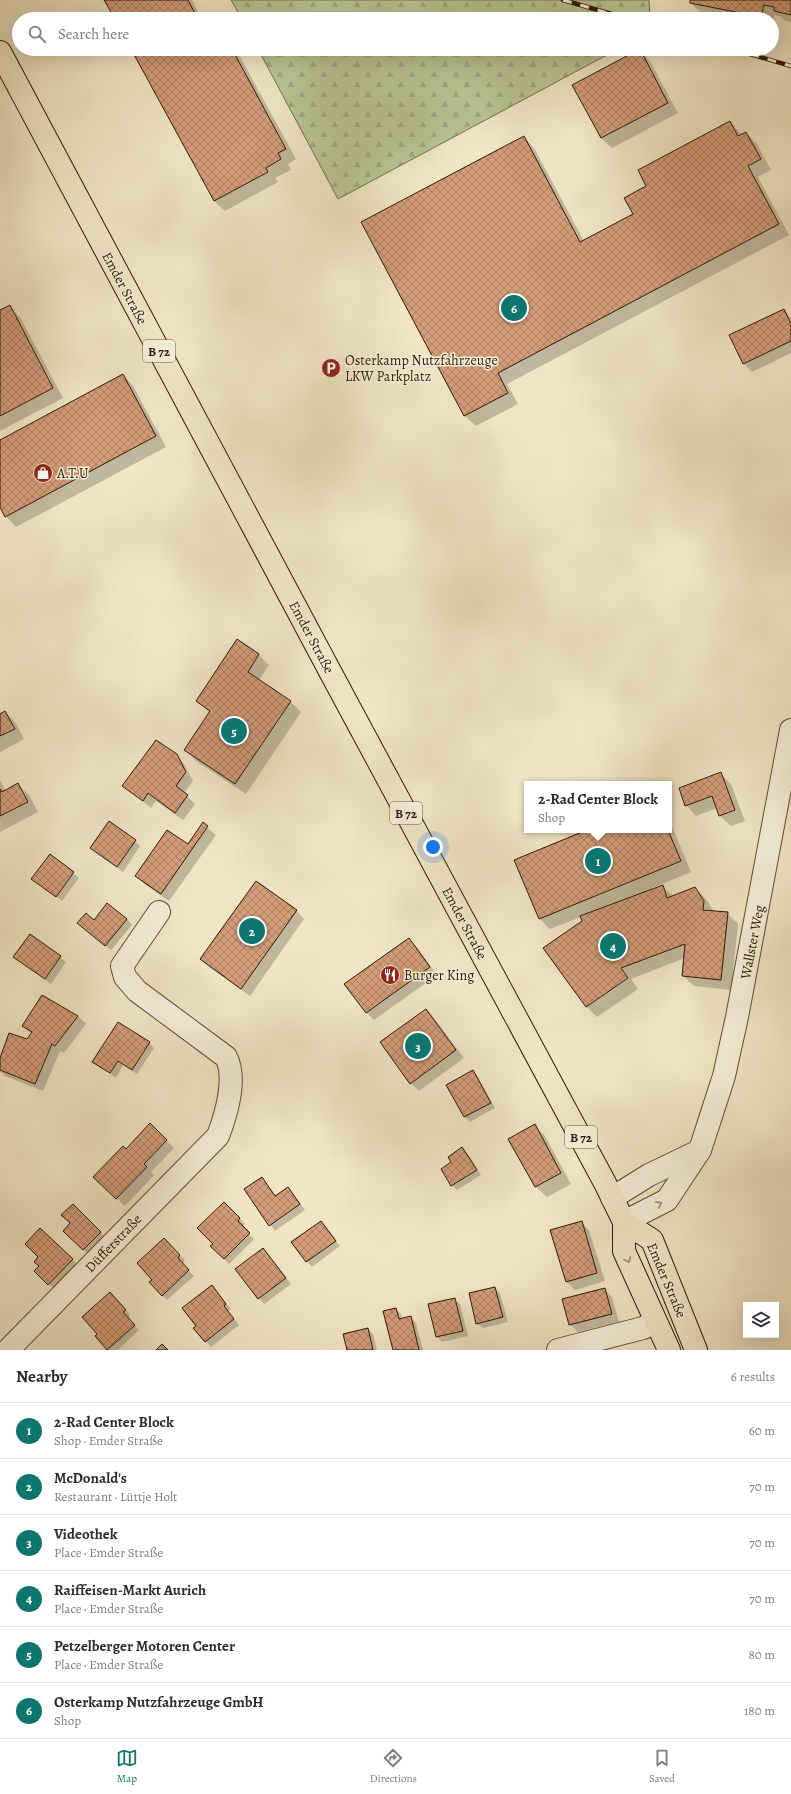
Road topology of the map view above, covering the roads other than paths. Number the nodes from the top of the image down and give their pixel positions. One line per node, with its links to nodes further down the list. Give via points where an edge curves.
1 (0, 52): 6 (main road, Emder Straße / B 72)
2 (791, 730): 3 (street, Wallster Weg)
3 (787, 767): 5 (street, Wallster Weg, via 736,1025 724,1076)
4 (159, 912): 9 (street, Düfferstraße, via 122,966 125,976 137,991 226,1057 231,1075 227,1108 218,1136)
5 (700, 1150): 6 (street, via 649,1175); 7 (street, Wallster Weg, one-way to 5, via 667,1200)
6 (612, 1198): 7 (main road, Emder Straße / B 72)
7 (624, 1222): 8 (main road, Emder Straße / B 72, one-way to 8, via 624,1251); 12 (main road, Emder Straße, via 652,1240)
8 (656, 1322): 10 (street, via 643,1328); 11 (main road, Emder Straße / B 72)
9 (8, 1350)
10 (558, 1350)
11 (668, 1350)
12 (696, 1350)

